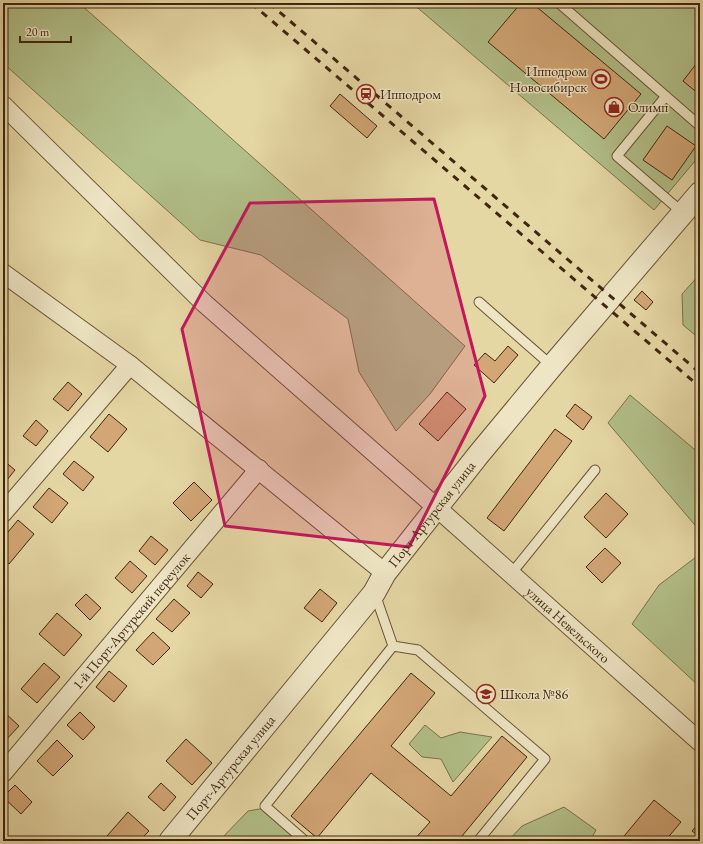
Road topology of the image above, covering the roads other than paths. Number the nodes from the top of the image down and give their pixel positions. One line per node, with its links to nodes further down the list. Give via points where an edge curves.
1 (559, 3): 2 (lane)
2 (666, 96): 4 (lane); 6 (lane, via 617,156)
3 (3, 105): 13 (street, улица Невельского, via 204,302)
4 (700, 126)
5 (700, 193): 6 (street, Порт-Артурская улица)
6 (683, 214): 10 (street, Порт-Артурская улица)
7 (3, 273): 9 (street)
8 (479, 302): 10 (lane)
9 (130, 365): 11 (street); 14 (street)
10 (552, 366): 13 (street, Порт-Артурская улица)
11 (259, 469): 15 (street); 20 (street, 1-й Порт-Артурский переулок)
12 (595, 470): 16 (lane)
13 (436, 507): 15 (street, Порт-Артурская улица); 16 (street, улица Невельского)
14 (3, 513)
15 (385, 573): 17 (street, Порт-Артурская улица)
16 (512, 574): 19 (street, улица Невельского)
17 (374, 593): 18 (lane); 21 (street, Порт-Артурская улица)
18 (393, 646): 22 (lane, via 265,806); 23 (lane, via 418,650 545,759)
19 (700, 742)
20 (3, 773)
21 (170, 841)
22 (305, 841)
23 (478, 841)

